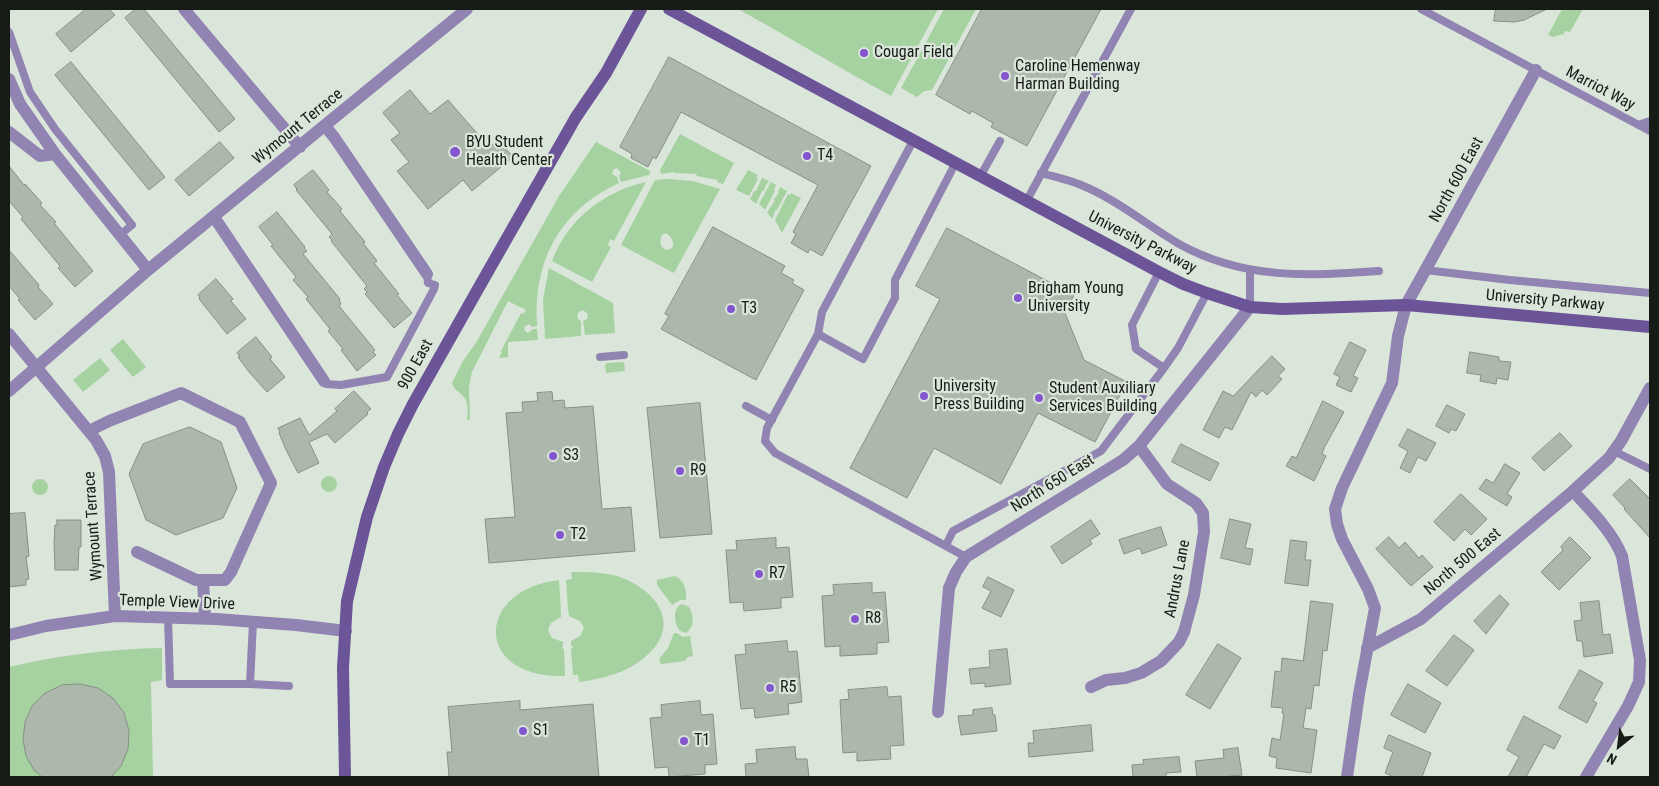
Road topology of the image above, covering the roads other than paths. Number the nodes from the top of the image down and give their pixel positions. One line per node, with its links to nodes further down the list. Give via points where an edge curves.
1 (184, 9): 17 (street)
2 (467, 9): 12 (street, Wymount Terrace)
3 (641, 9): 61 (main road, 900 East, via 606,73 576,117 398,434 360,542 348,593)
4 (669, 9): 15 (main road, University Parkway)
5 (1131, 9): 21 (lane)
6 (1421, 9): 8 (lane, Marriot Way)
7 (9, 32): 18 (lane, via 30,92)
8 (1536, 70): 11 (lane, Marriot Way); 28 (street, North 600 East)
9 (9, 78): 19 (street, via 20,104)
10 (1650, 121): 11 (lane)
11 (1638, 125): 13 (lane, Marriot Way)
12 (325, 126): 17 (street, Wymount Terrace); 31 (street)
13 (1650, 131)
14 (9, 132): 19 (street, via 40,156)
15 (914, 139): 20 (main road, University Parkway); 38 (lane, via 822,312)
16 (1000, 141): 22 (lane)
17 (300, 147): 24 (street, Wymount Terrace)
18 (74, 152): 19 (lane); 25 (lane, via 132,225)
19 (58, 158): 25 (street)
20 (956, 162): 22 (main road, University Parkway); 38 (lane, via 895,280 896,298 863,359)
21 (1042, 173): 23 (lane); 27 (lane, via 1082,186 1188,248)
22 (981, 175): 23 (main road, University Parkway)
23 (1028, 200): 30 (main road, University Parkway)
24 (214, 217): 26 (street, Wymount Terrace); 43 (street)
25 (121, 234): 26 (street)
26 (148, 270): 41 (street, Wymount Terrace)
27 (1250, 270): 29 (lane, via 1284,275); 35 (lane)
28 (1425, 270): 33 (lane); 34 (street, North 600 East)
29 (1379, 271)
30 (1159, 272): 32 (main road, University Parkway); 42 (lane, via 1132,326 1136,349)
31 (427, 274): 43 (lane, via 428,283 435,286 434,289 387,377 340,385)
32 (1207, 293): 35 (main road, University Parkway); 42 (lane)
33 (1650, 293)
34 (1406, 305): 35 (main road, University Parkway); 36 (main road, University Parkway); 63 (street, North 600 East, via 1392,383 1335,509 1342,539 1375,608)
35 (1250, 307): 49 (street, North 650 East)
36 (1650, 327)
37 (9, 334): 41 (street)
38 (818, 334): 47 (lane)
39 (624, 354): 40 (lane)
40 (600, 357)
41 (37, 368): 45 (street, Wymount Terrace); 48 (street, Wymount Terrace)
42 (1164, 368): 53 (lane, via 1101,451 953,531)
43 (324, 381)
44 (1650, 388): 50 (street, North 500 East)
45 (9, 391)
46 (746, 406): 47 (lane)
47 (772, 420): 53 (lane, via 765,441 775,453)
48 (89, 431): 56 (street, via 109,420 182,393 240,422 271,484 231,572 225,580); 57 (street, Wymount Terrace, via 105,456 109,472)
49 (1139, 446): 55 (street, North 650 East, via 1123,460); 66 (street, Andrus Lane, via 1167,484 1196,503 1203,513 1204,532 1194,595 1184,632 1161,661 1141,673 1106,680)
50 (1614, 451): 51 (lane); 52 (street, North 500 East)
51 (1650, 469)
52 (1573, 491): 63 (street, North 500 East, via 1421,619); 70 (street, via 1617,542 1640,660 1639,682 1628,706)
53 (946, 546): 55 (lane)
54 (137, 552): 56 (street, via 196,580)
55 (966, 558): 67 (street, North 650 East, via 949,588)
56 (203, 580): 59 (street)
57 (115, 616): 58 (street, Temple View Drive); 62 (street, Temple View Drive)
58 (168, 617): 59 (street, Temple View Drive); 64 (lane, via 170,684)
59 (205, 618): 60 (street, Temple View Drive)
60 (253, 622): 61 (street, Temple View Drive); 64 (lane)
61 (346, 631): 68 (main road, 900 East, via 343,668)
62 (9, 635)
63 (1367, 648): 69 (street)
64 (250, 684): 65 (lane)
65 (289, 686)
66 (1091, 687)
67 (938, 712)
68 (345, 777)
69 (1347, 777)
70 (1586, 777)

